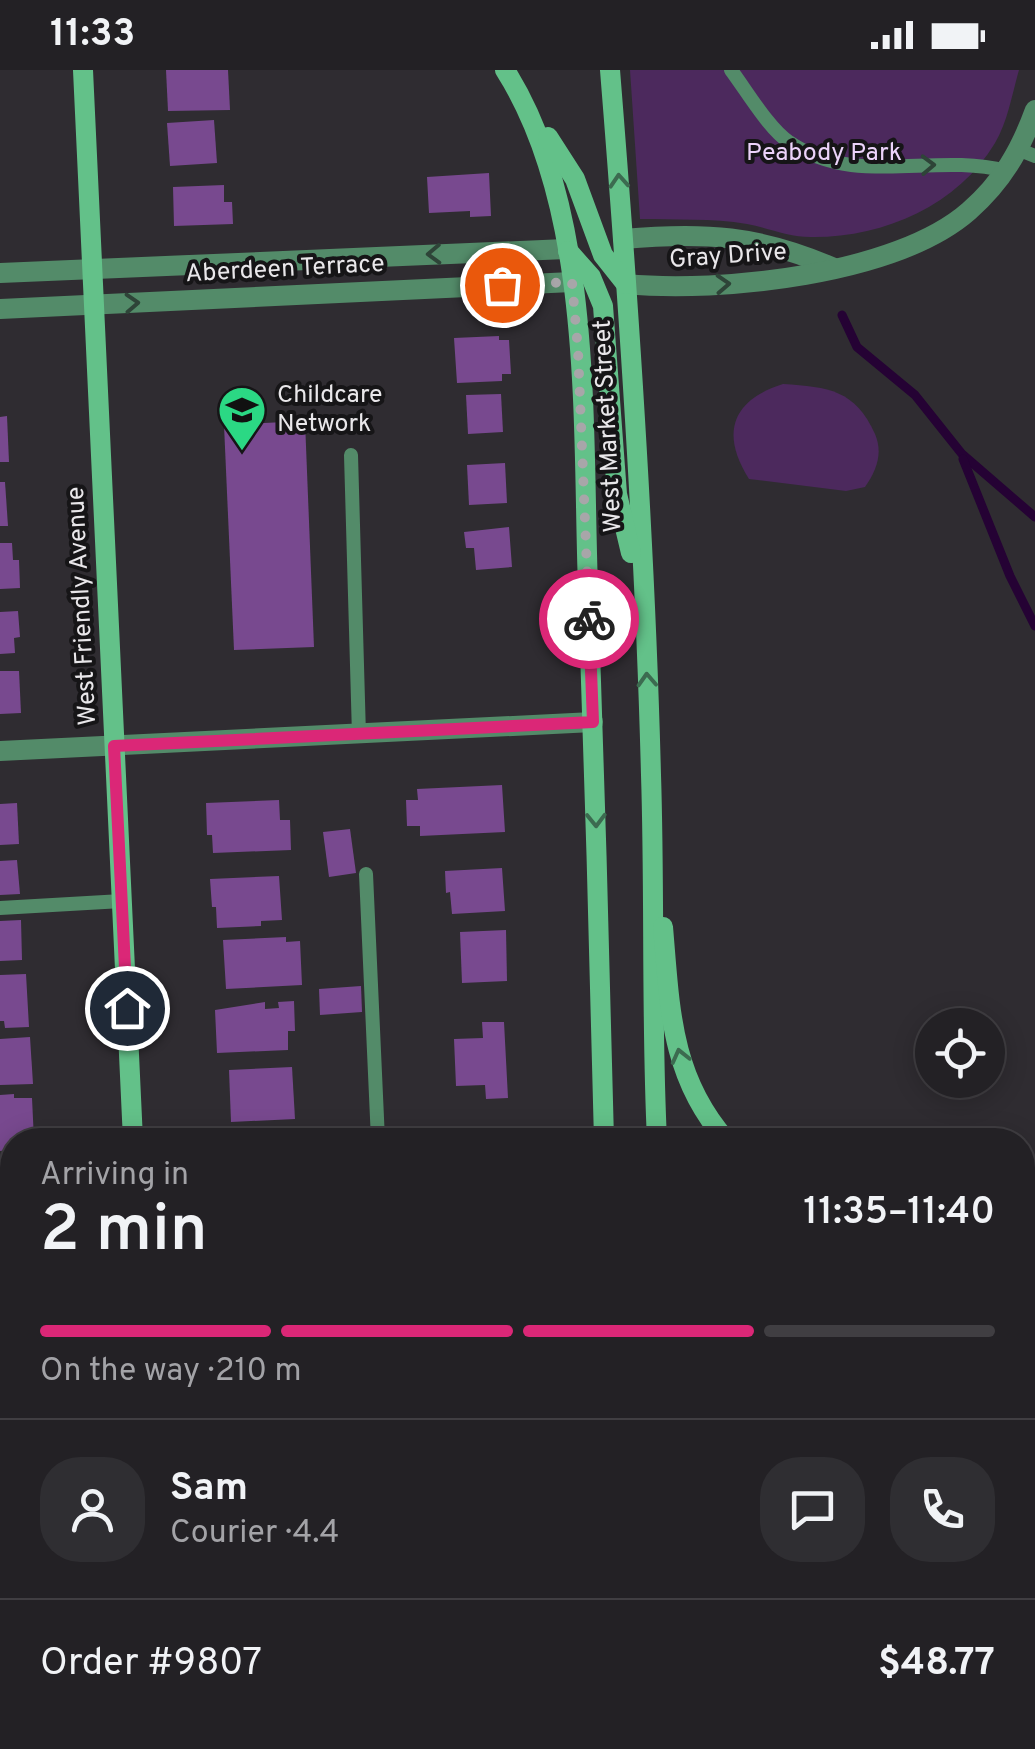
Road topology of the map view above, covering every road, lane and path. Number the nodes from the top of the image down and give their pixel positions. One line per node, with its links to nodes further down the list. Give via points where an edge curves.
1 (83, 70): 12 (main road, West Friendly Avenue)
2 (506, 70): 5 (main road)
3 (610, 70): 9 (main road, West Market Street, one-way to 3)
4 (731, 70): 8 (lane, one-way to 8, via 786,141 820,158 869,169 968,164)
5 (520, 93): 10 (main road, West Market Street, via 553,178); 15 (main road, via 575,179 603,255)
6 (1035, 110): 7 (street, Gray Drive)
7 (1028, 153): 8 (street, Gray Drive)
8 (1006, 172): 11 (street, Gray Drive, via 967,213 931,237)
9 (624, 239): 11 (street, Gray Drive, via 746,239); 15 (main road, West Market Street)
10 (566, 250): 12 (street, Aberdeen Terrace, one-way to 12); 14 (main road, West Market Street); 19 (main road, via 591,277 603,306 617,494)
11 (834, 268): 15 (street, Gray Drive, one-way to 11, via 768,281)
12 (92, 269): 13 (street, Aberdeen Terrace); 16 (main road, West Friendly Avenue)
13 (0, 274)
14 (572, 282): 16 (street, Aberdeen Terrace, one-way to 14); 20 (main road, West Market Street)
15 (626, 284): 19 (main road, West Market Street)
16 (94, 304): 17 (street, Aberdeen Terrace); 22 (main road, West Friendly Avenue)
17 (0, 309)
18 (351, 456): 21 (lane)
19 (644, 610): 24 (main road, West Market Street, one-way to 19)
20 (593, 722): 21 (street); 30 (main road, West Market Street, one-way to 30)
21 (359, 735): 22 (street)
22 (114, 746): 23 (street); 26 (main road, West Friendly Avenue)
23 (0, 751)
24 (652, 777): 31 (main road, West Market Street); 32 (main road, one-way to 24, via 691,1090 671,1016)
25 (366, 874): 29 (lane)
26 (122, 901): 27 (lane); 28 (main road, West Friendly Avenue)
27 (0, 908)
28 (132, 1128)
29 (377, 1128)
30 (604, 1128)
31 (656, 1128)
32 (718, 1128)

